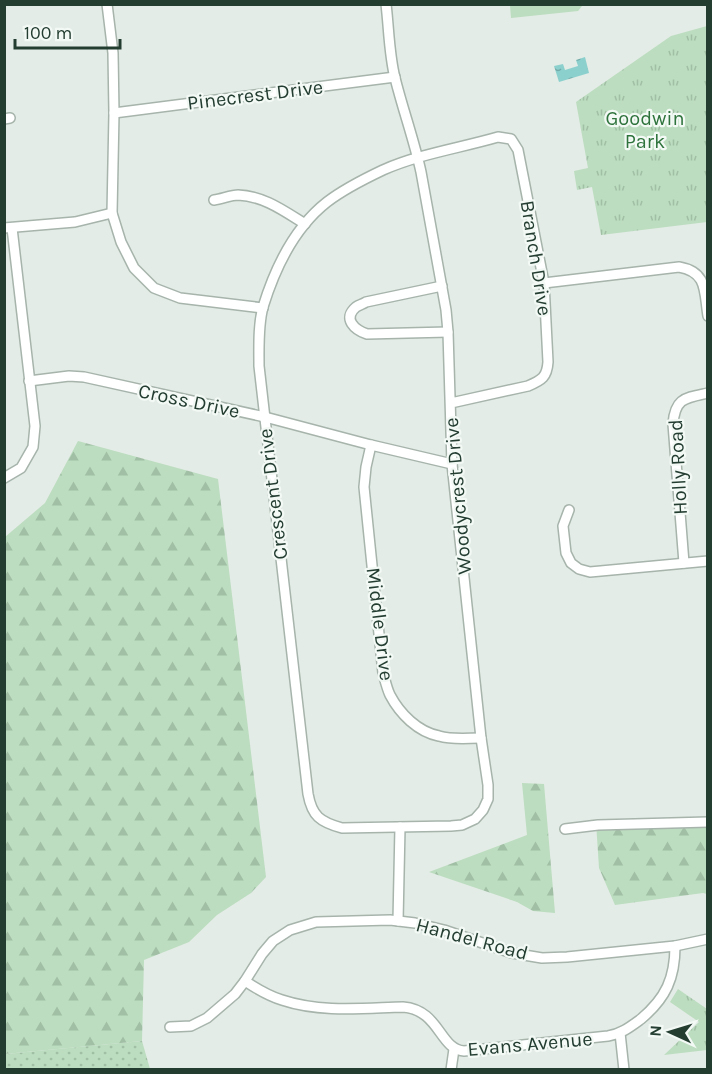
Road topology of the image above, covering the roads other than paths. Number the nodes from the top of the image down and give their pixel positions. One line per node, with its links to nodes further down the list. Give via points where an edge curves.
1 (107, 4): 4 (street)
2 (386, 4): 3 (street, Woodycrest Drive)
3 (395, 77): 4 (street, Pinecrest Drive); 5 (street, Woodycrest Drive)
4 (114, 113): 7 (street)
5 (418, 158): 8 (street, Crescent Drive, via 352,185); 10 (street, Branch Drive, via 498,137 511,139 518,150); 11 (street, Woodycrest Drive)
6 (214, 200): 8 (street, via 237,195 262,199)
7 (112, 213): 9 (street, via 75,222); 12 (street, via 134,268 154,288 180,298)
8 (305, 224): 12 (street, Crescent Drive, via 282,258)
9 (8, 228): 15 (street)
10 (544, 283): 13 (street, via 690,268 703,285); 17 (street, Branch Drive, via 547,372 528,386)
11 (442, 286): 14 (street, Woodycrest Drive); 14 (street, via 366,302 350,316 352,325 367,334)
12 (263, 308): 18 (street, Crescent Drive, via 259,366)
13 (708, 316)
14 (448, 332): 17 (street, Woodycrest Drive)
15 (29, 381): 18 (street, Cross Drive, via 84,377); 21 (street, via 35,426 33,447 21,468)
16 (708, 393): 24 (street, Holly Road, via 688,398 674,412)
17 (451, 403): 20 (street, Woodycrest Drive)
18 (265, 417): 19 (street, Cross Drive); 27 (street, Crescent Drive, via 310,806 316,817 342,828)
19 (371, 445): 20 (street, Cross Drive); 25 (street, Middle Drive, via 364,488 383,673 390,694 403,714 437,736)
20 (452, 464): 25 (street, Woodycrest Drive)
21 (4, 478)
22 (569, 510): 24 (street, via 563,526 566,553 579,569 590,572)
23 (708, 561): 24 (street)
24 (684, 563)
25 (481, 738): 27 (street, Woodycrest Drive, via 488,799 475,819 462,825)
26 (708, 822): 28 (street)
27 (400, 827): 29 (street)
28 (565, 829)
29 (398, 921): 31 (street, Handel Road, via 535,957); 32 (street, Handel Road, via 323,922 294,928 267,948)
30 (708, 939): 31 (street, Handel Road)
31 (675, 946): 34 (street, Evans Avenue, via 673,973 664,994 650,1011)
32 (245, 981): 33 (street, Handel Road, via 207,1018 191,1026); 35 (street, Evans Avenue, via 278,999 307,1006 413,1009 430,1019)
33 (170, 1027)
34 (620, 1033): 35 (street, Evans Avenue); 37 (street)
35 (454, 1049): 36 (street)
36 (451, 1070)
37 (624, 1070)

